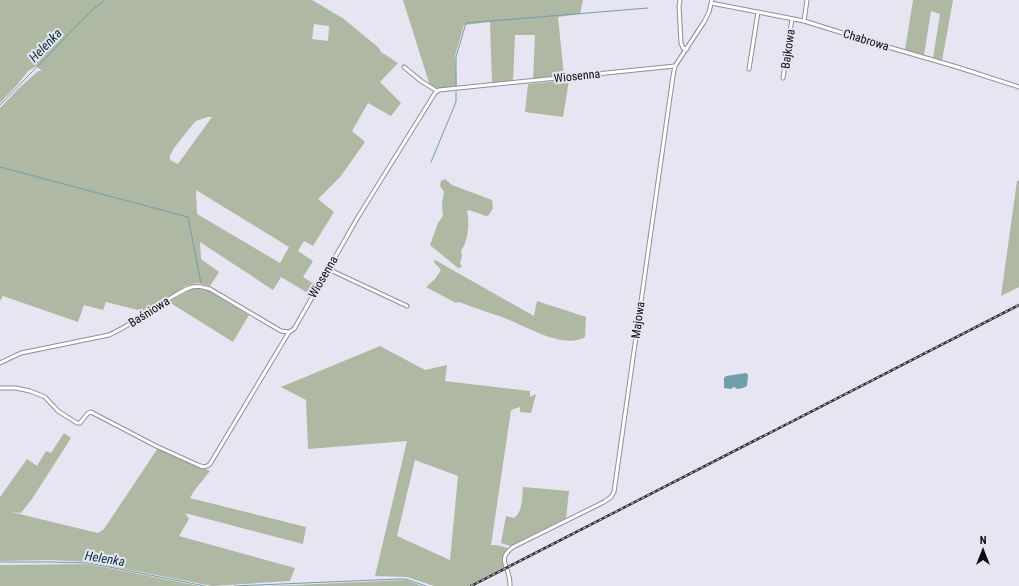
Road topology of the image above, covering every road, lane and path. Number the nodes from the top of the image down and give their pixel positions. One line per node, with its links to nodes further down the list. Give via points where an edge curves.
1 (680, 0): 7 (street, via 681,43 683,48)
2 (807, 0): 6 (street)
3 (711, 2): 4 (street, Chabrowa); 7 (street, Majowa, via 707,17)
4 (758, 12): 5 (street, Chabrowa); 10 (street)
5 (792, 19): 6 (street, Chabrowa); 11 (street, Bajkowa)
6 (804, 21): 12 (street, Chabrowa)
7 (687, 49): 8 (street, Majowa)
8 (675, 66): 13 (street, Wiosenna); 19 (street, Majowa, via 614,492 604,502 508,551 504,560)
9 (404, 67): 13 (street)
10 (749, 69)
11 (783, 78)
12 (1019, 87)
13 (437, 91): 14 (street, Wiosenna)
14 (328, 268): 15 (street); 16 (street, Wiosenna, via 294,329)
15 (407, 306)
16 (289, 332): 17 (street, Baśniowa, via 281,331 210,289 195,287 176,295 109,335 21,353); 18 (street, Wiosenna, via 208,466 202,467 156,446 91,412 77,423 58,411 45,398 16,388)
17 (0, 363)
18 (0, 388)
19 (510, 586)

